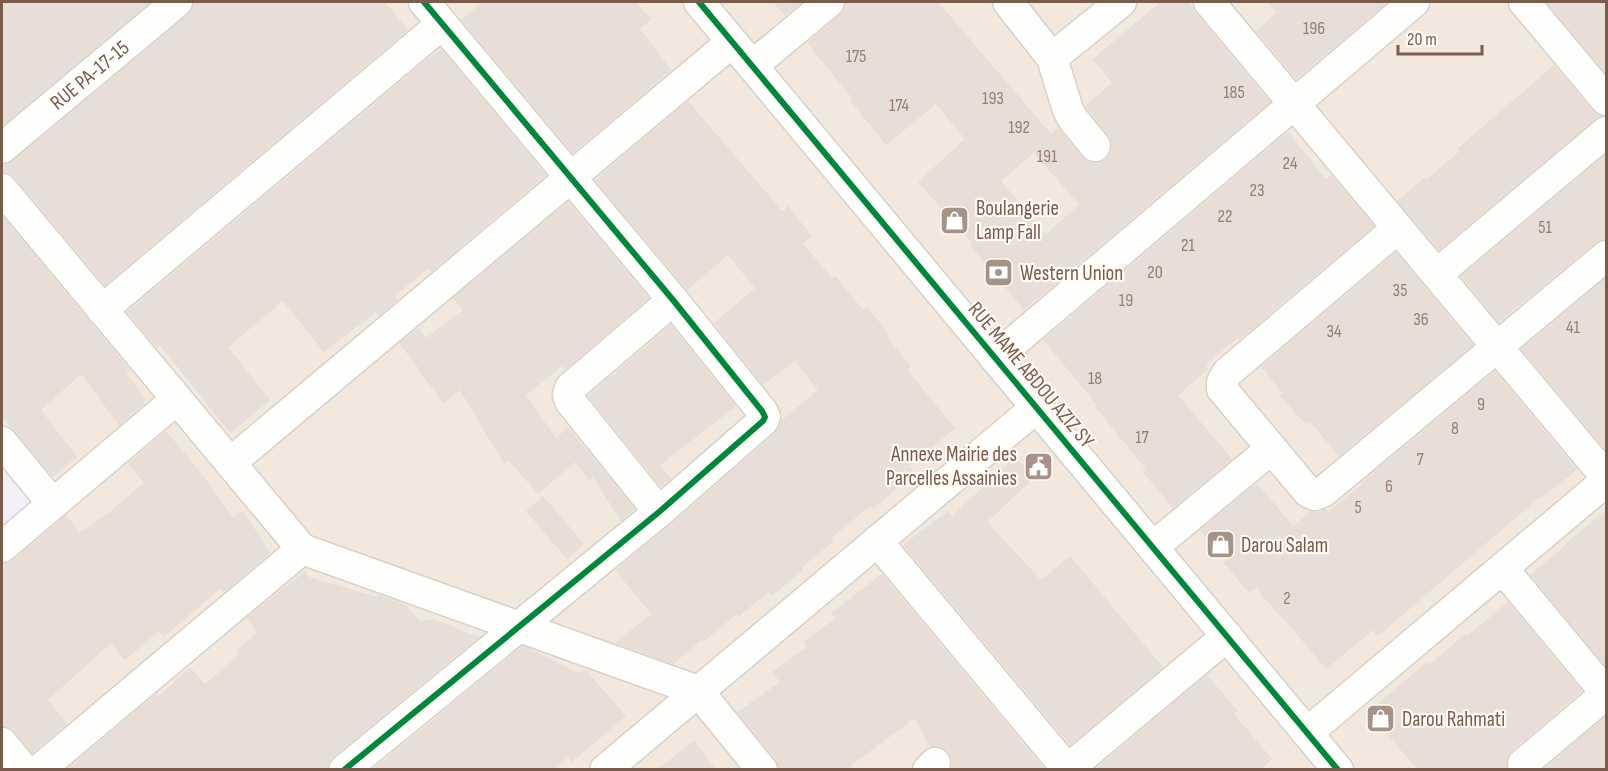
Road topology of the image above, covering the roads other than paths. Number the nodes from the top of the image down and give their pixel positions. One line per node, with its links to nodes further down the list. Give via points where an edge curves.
1 (177, 2): 18 (street, RUE PA-17-15)
2 (424, 2): 10 (street)
3 (699, 2): 11 (street, RUE MAME ABDOU AZIZ SY)
4 (829, 2): 13 (street)
5 (1008, 2): 12 (street)
6 (1209, 2): 15 (street)
7 (1414, 2): 15 (street)
8 (1524, 2): 14 (street)
9 (1103, 7): 12 (street)
10 (442, 24): 19 (street); 25 (street)
11 (732, 42): 13 (street, RUE MAME ABDOU AZIZ SY); 19 (street)
12 (1052, 58): 17 (street, via 1068,110)
13 (752, 66): 27 (street, RUE MAME ABDOU AZIZ SY)
14 (1606, 100)
15 (1294, 104): 21 (street); 27 (street)
16 (1606, 132): 23 (street)
17 (1095, 146)
18 (2, 148)
19 (570, 178): 24 (street); 32 (street)
20 (2, 189): 25 (street)
21 (1398, 228): 23 (street); 31 (street, via 1227,373 1222,389)
22 (1606, 256): 26 (street)
23 (1437, 274): 26 (street)
24 (673, 300): 35 (street, via 570,388 568,395); 35 (street, via 765,417)
25 (102, 310): 28 (street)
26 (1497, 347): 31 (street, via 1324,491 1315,495 1308,492); 33 (street)
27 (995, 358): 29 (street, RUE MAME ABDOU AZIZ SY)
28 (177, 399): 32 (street); 34 (street)
29 (1037, 407): 36 (street); 38 (street, RUE MAME ABDOU AZIZ SY)
30 (2, 442): 34 (street)
31 (1272, 448): 38 (street)
32 (230, 463): 39 (street)
33 (1606, 479): 40 (street)
34 (53, 504): 37 (street)
35 (659, 512): 41 (street)
36 (877, 541): 43 (street); 48 (street)
37 (2, 547)
38 (1154, 547): 42 (street, RUE MAME ABDOU AZIZ SY)
39 (302, 549): 41 (street); 50 (street)
40 (1503, 569): 44 (street); 45 (street)
41 (517, 627): 43 (street); 51 (street)
42 (1227, 636): 45 (street, RUE MAME ABDOU AZIZ SY); 48 (street)
43 (698, 691): 52 (street); 53 (street)
44 (1606, 694): 47 (street)
45 (1307, 733): 54 (street, RUE MAME ABDOU AZIZ SY)
46 (2, 743): 49 (street)
47 (1523, 764)
48 (1068, 769)
49 (24, 770)
50 (39, 770)
51 (344, 770)
52 (605, 770)
53 (762, 770)
54 (1338, 770)

